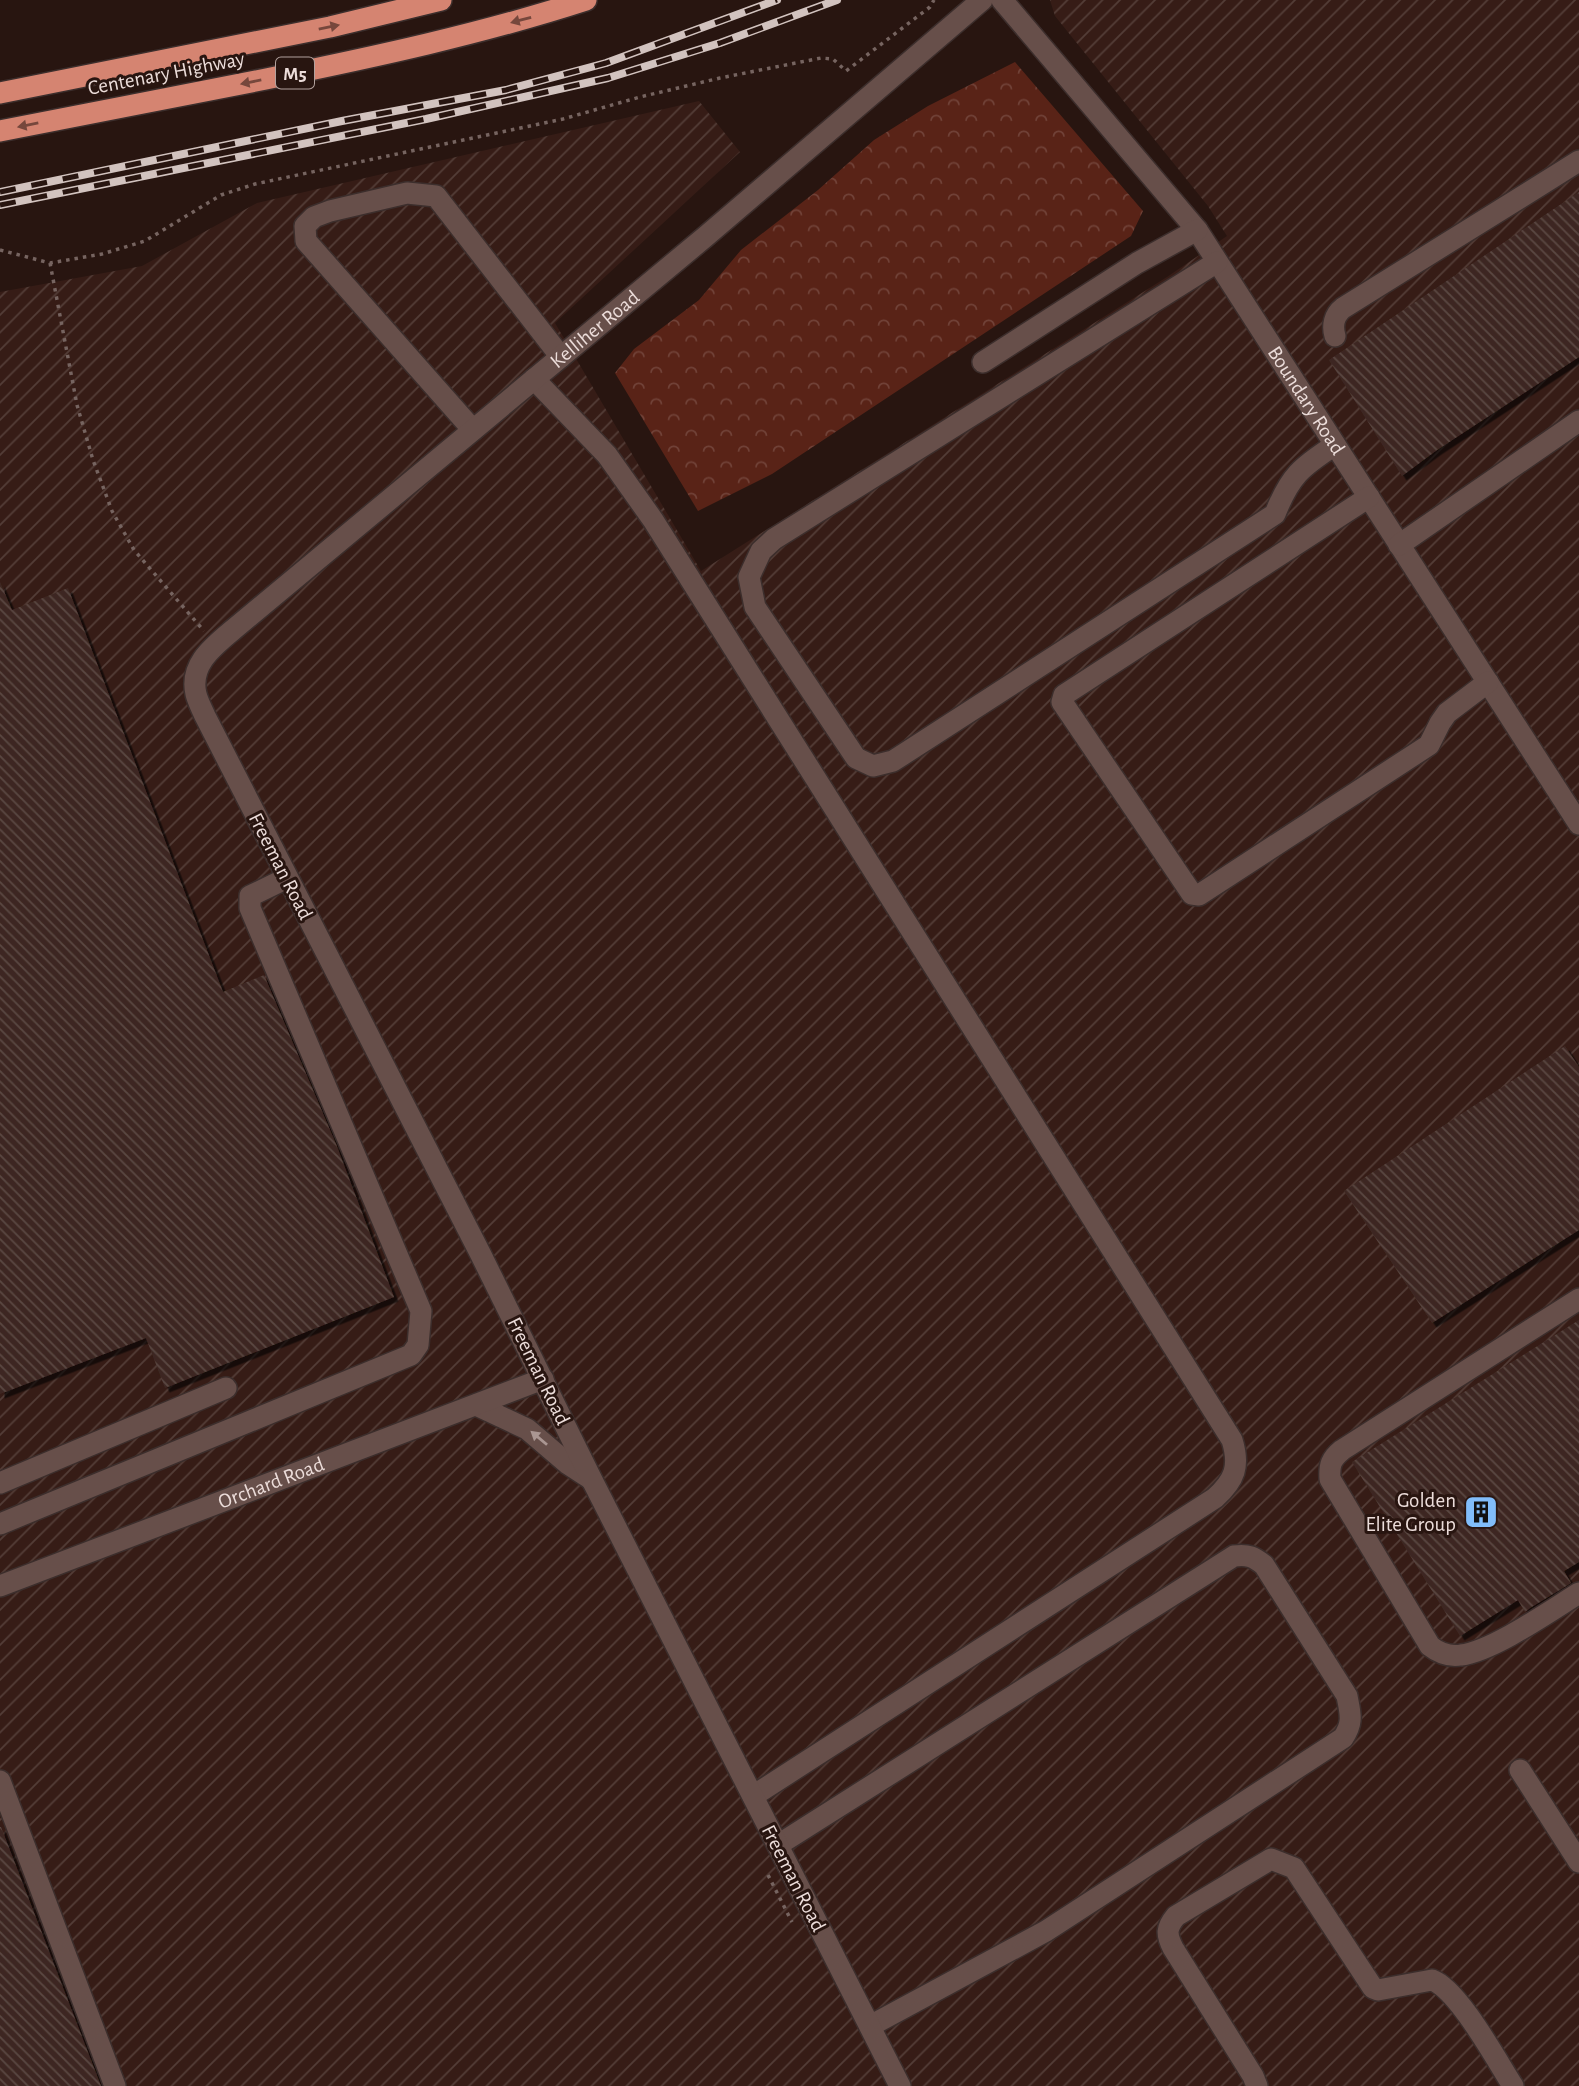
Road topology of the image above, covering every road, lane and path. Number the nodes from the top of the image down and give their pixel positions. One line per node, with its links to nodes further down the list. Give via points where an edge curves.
1 (441, 0): 6 (highway, Centenary Highway / M5, one-way to 1, via 330,27)
2 (586, 0): 7 (highway, Centenary Highway / M5, one-way to 7, via 420,46)
3 (934, 0): 12 (path, via 846,71 833,59 821,58 255,184 221,195 145,241)
4 (982, 0): 14 (street, Kelliher Road)
5 (1002, 0): 9 (street, Boundary Road)
6 (0, 93)
7 (0, 131)
8 (1579, 161): 13 (street, via 1343,308 1335,319)
9 (1197, 230): 11 (street, Boundary Road); 15 (street, via 1137,262)
10 (0, 250): 12 (path)
11 (1217, 262): 19 (street, Boundary Road); 19 (street, via 774,539 761,551 749,577 755,607 856,758 873,766 893,761 1275,514 1290,481)
12 (50, 263): 22 (path, via 77,405 112,511 134,550)
13 (1335, 336)
14 (561, 357): 16 (street, Kelliher Road); 18 (street, via 436,196 407,193 314,217 304,226 306,241)
15 (982, 362)
16 (534, 379): 18 (street, Kelliher Road); 37 (street, via 607,455 653,520 1236,1453 1235,1471 1215,1498)
17 (1579, 421): 21 (street)
18 (473, 430): 22 (street, Kelliher Road)
19 (1335, 445): 20 (street, Boundary Road)
20 (1369, 497): 21 (street, Boundary Road); 23 (street, via 1064,695 1062,702 1192,894 1199,895 1429,745 1447,713)
21 (1399, 545): 23 (street, Boundary Road)
22 (210, 650): 25 (street, Freeman Road, via 196,670 196,693)
23 (1488, 682): 24 (street, Boundary Road)
24 (1579, 824)
25 (287, 878): 27 (street, Freeman Road); 32 (street, via 250,896 250,908 421,1311 418,1345 411,1355)
26 (1579, 1299): 34 (street, via 1342,1450 1332,1458 1329,1469 1330,1479 1430,1646 1441,1654 1471,1653)
27 (543, 1379): 29 (street, Orchard Road); 30 (street, Freeman Road)
28 (226, 1388): 31 (street)
29 (477, 1405): 30 (street, one-way to 29, via 527,1429); 33 (street, Orchard Road)
30 (592, 1480): 37 (street, Freeman Road)
31 (0, 1483)
32 (0, 1524)
33 (0, 1586)
34 (1579, 1593)
35 (1520, 1770): 39 (street)
36 (0, 1782): 43 (street)
37 (753, 1796): 38 (street, Freeman Road)
38 (778, 1845): 42 (street, Freeman Road); 42 (street, via 1234,1556 1254,1556 1265,1565 1347,1696 1350,1728 1343,1738 1046,1931)
39 (1579, 1862)
40 (768, 1875): 41 (path)
41 (792, 1922)
42 (870, 2026): 44 (street, Freeman Road)
43 (115, 2086)
44 (900, 2086)
45 (1257, 2086): 46 (street, via 1167,1936 1176,1916 1271,1859 1294,1868 1373,1988 1432,1980 1441,1983)
46 (1513, 2086)

